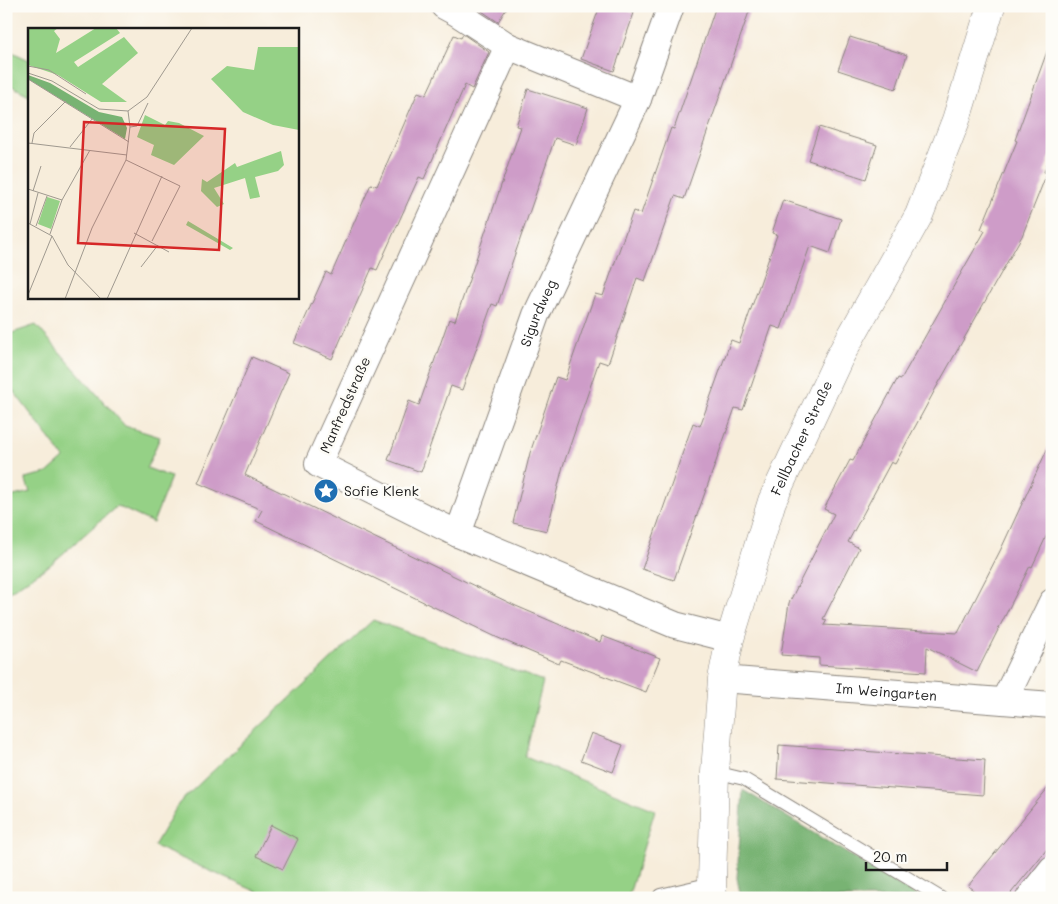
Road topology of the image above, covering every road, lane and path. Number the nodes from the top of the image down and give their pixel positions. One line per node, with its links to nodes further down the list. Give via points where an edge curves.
1 (671, 6): 5 (street, Sigurdweg)
2 (991, 6): 8 (street, Fellbacher Straße, via 956,120 920,215 839,358 772,501)
3 (454, 8): 4 (street)
4 (508, 46): 5 (street); 6 (street, Manfredstraße, via 318,464)
5 (638, 99): 6 (street, Sigurdweg, via 536,315)
6 (458, 534): 8 (street, Manfredstraße, via 675,625)
7 (1052, 602): 10 (street)
8 (730, 639): 9 (street, Fellbacher Straße)
9 (722, 678): 10 (street, Im Weingarten); 12 (street, Fellbacher Straße)
10 (1004, 701): 11 (street, Im Weingarten)
11 (1052, 704)
12 (715, 772): 14 (street, Fellbacher Straße); 16 (lane, via 744,779)
13 (1052, 869): 17 (street)
14 (712, 890): 15 (lane, via 660,895)
15 (658, 898)
16 (941, 898)
17 (1029, 898)

